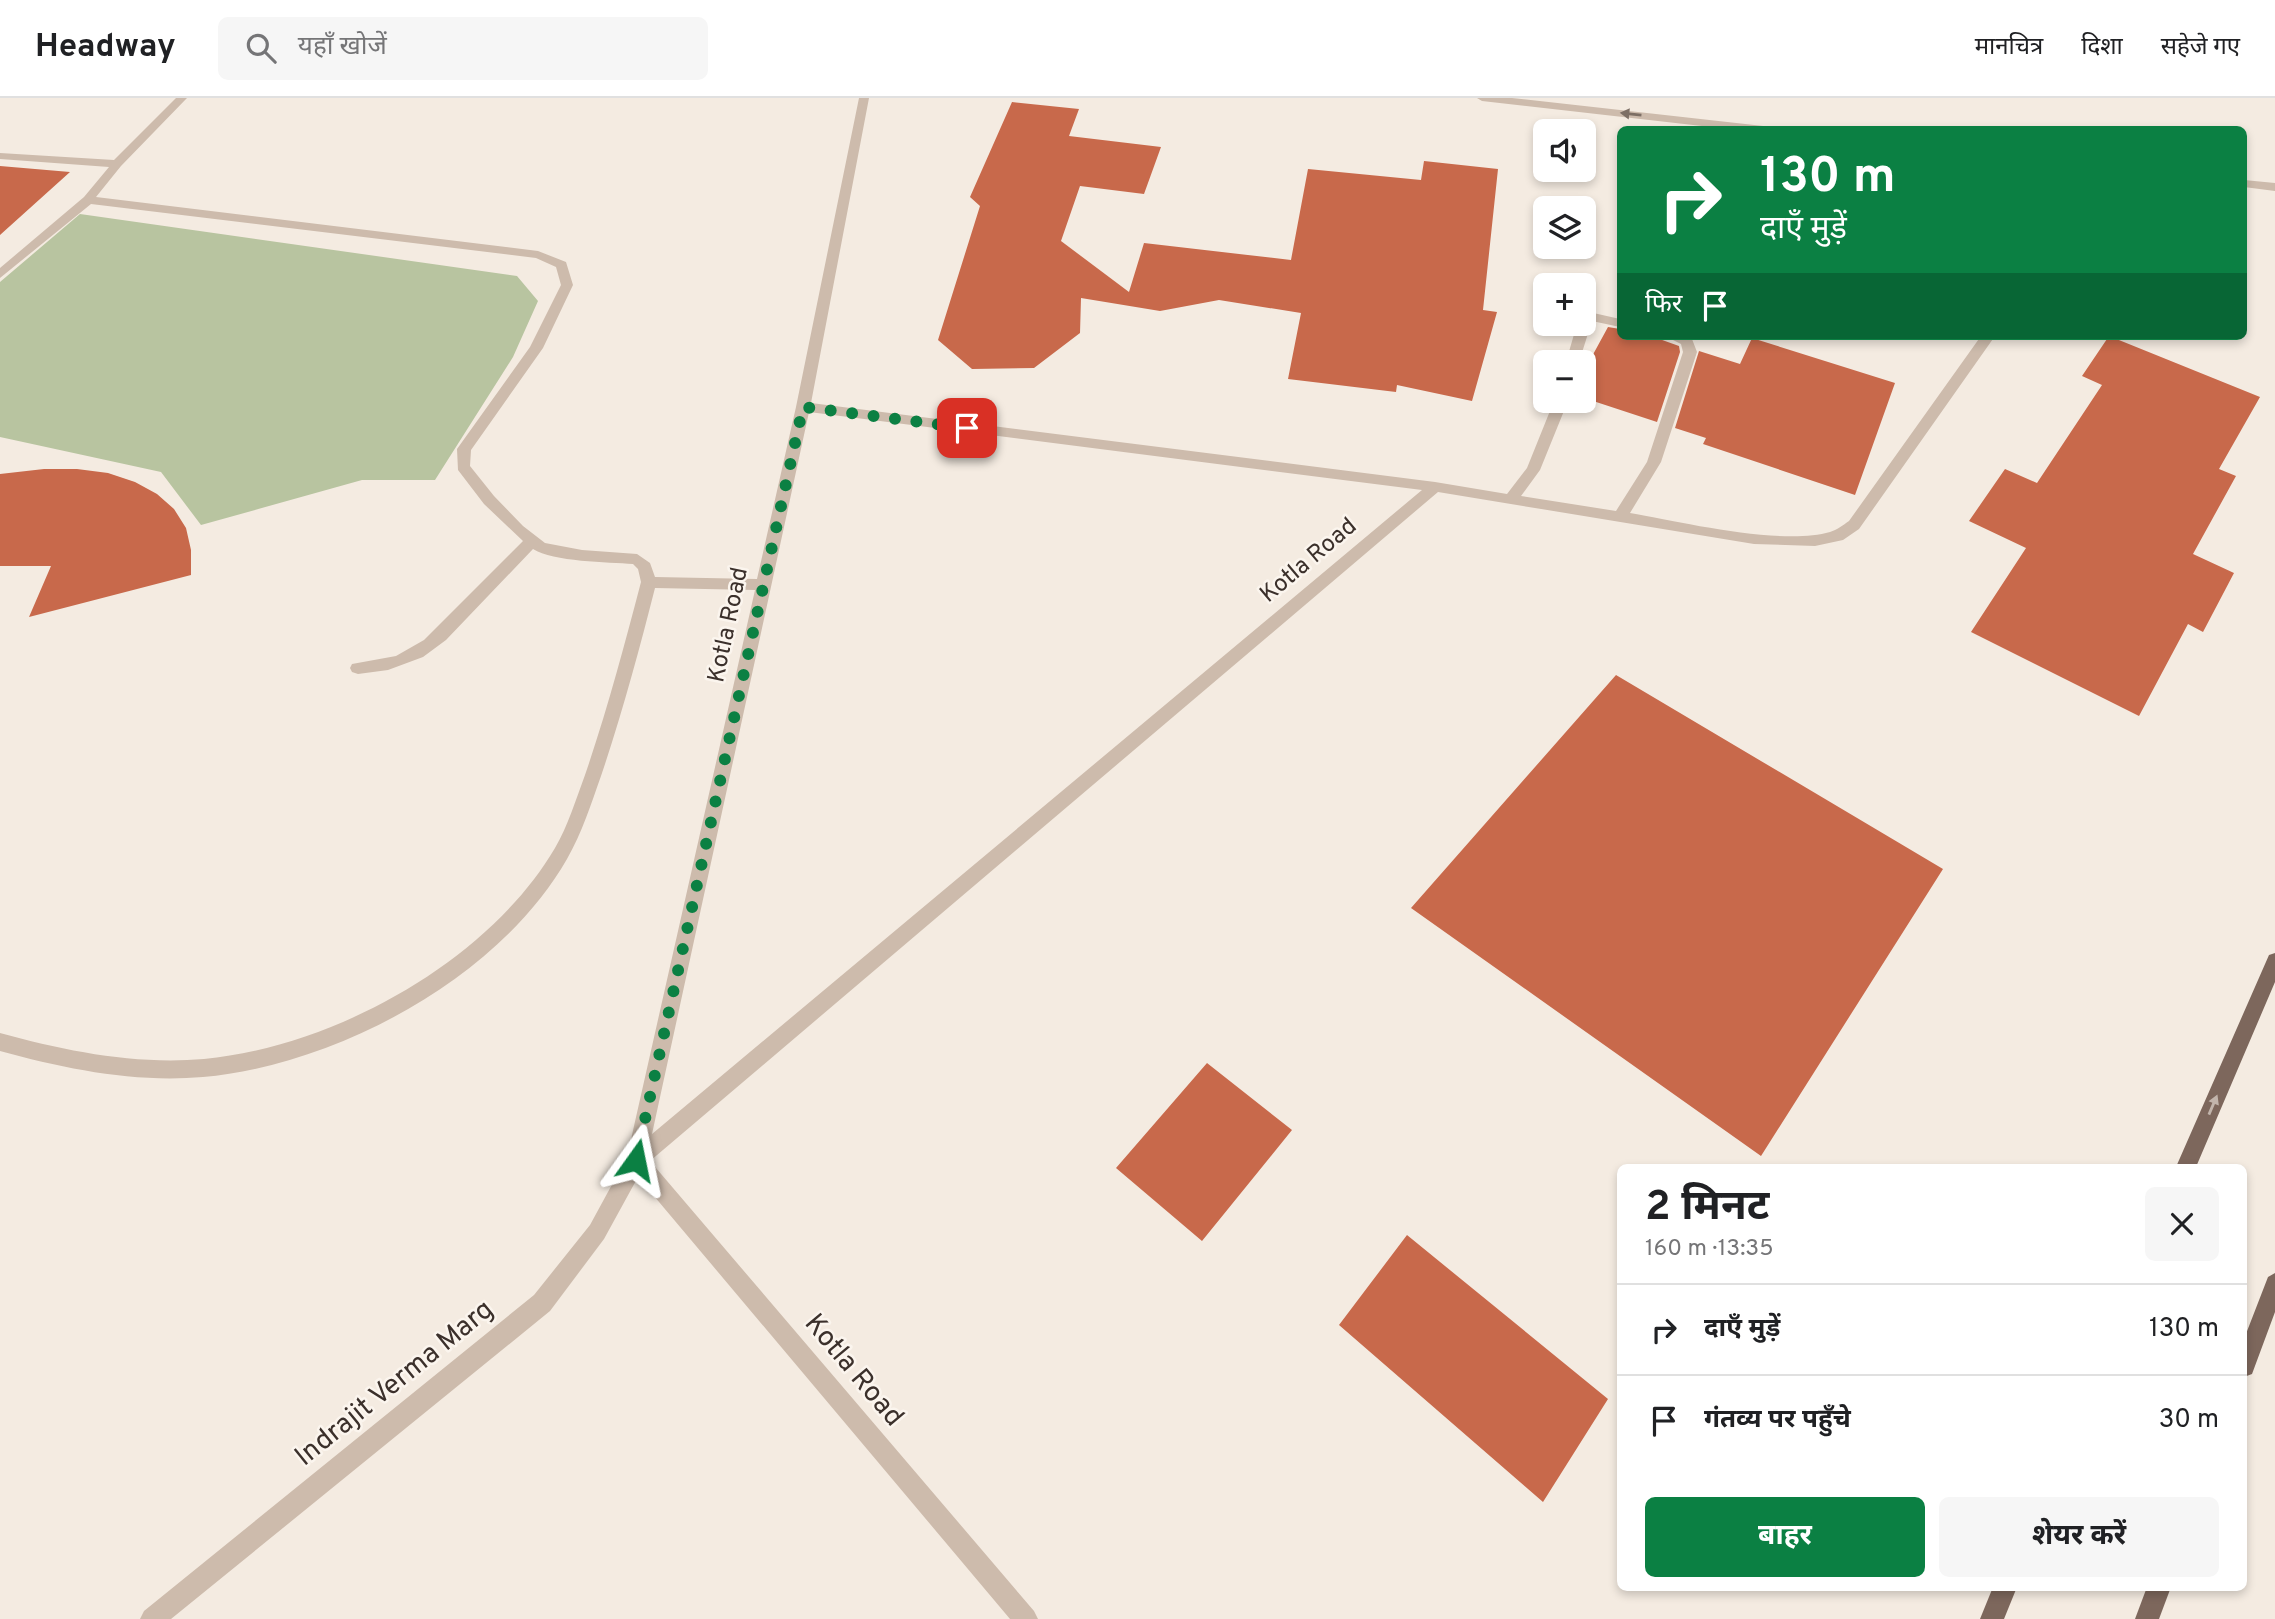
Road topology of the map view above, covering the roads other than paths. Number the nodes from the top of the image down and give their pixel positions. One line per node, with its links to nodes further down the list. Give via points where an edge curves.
1 (182, 98): 6 (street)
2 (864, 98): 15 (street, Kotla Road)
3 (1482, 98): 4 (street, one-way to 3)
4 (1736, 126)
5 (0, 156): 6 (street)
6 (117, 164): 9 (street)
7 (2247, 184): 8 (street)
8 (2275, 187)
9 (88, 200): 10 (street); 20 (street, via 538,256 562,265 567,285 537,348 464,449 463,467)
10 (0, 274)
11 (1596, 318): 12 (street)
12 (1617, 322)
13 (1682, 340): 19 (street, via 1690,352 1654,462)
14 (1985, 340): 19 (street, via 1854,525 1838,536 1815,541 1754,539)
15 (803, 407): 17 (street); 22 (street, Kotla Road)
16 (1556, 413): 18 (street, via 1533,470)
17 (1435, 486): 18 (street); 26 (street, Kotla Road)
18 (1511, 499): 19 (street)
19 (1620, 517)
20 (532, 541): 21 (street, via 541,548 637,559); 23 (street, via 430,642 407,658)
21 (649, 582): 22 (street); 25 (street, via 604,745 556,863 471,954 419,993 356,1027 286,1052 214,1066 147,1069 65,1059)
22 (763, 585): 26 (street, Kotla Road)
23 (358, 668)
24 (2275, 961): 27 (main road, one-way to 24)
25 (0, 1042)
26 (636, 1160): 32 (street, Indrajit Verma Marg, via 597,1233 542,1303); 33 (street, Kotla Road)
27 (2187, 1164)
28 (2275, 1284): 29 (main road)
29 (2247, 1358)
30 (2003, 1591): 34 (main road)
31 (2158, 1591): 35 (main road)
32 (152, 1619)
33 (1026, 1619)
34 (1992, 1619)
35 (2147, 1619)

